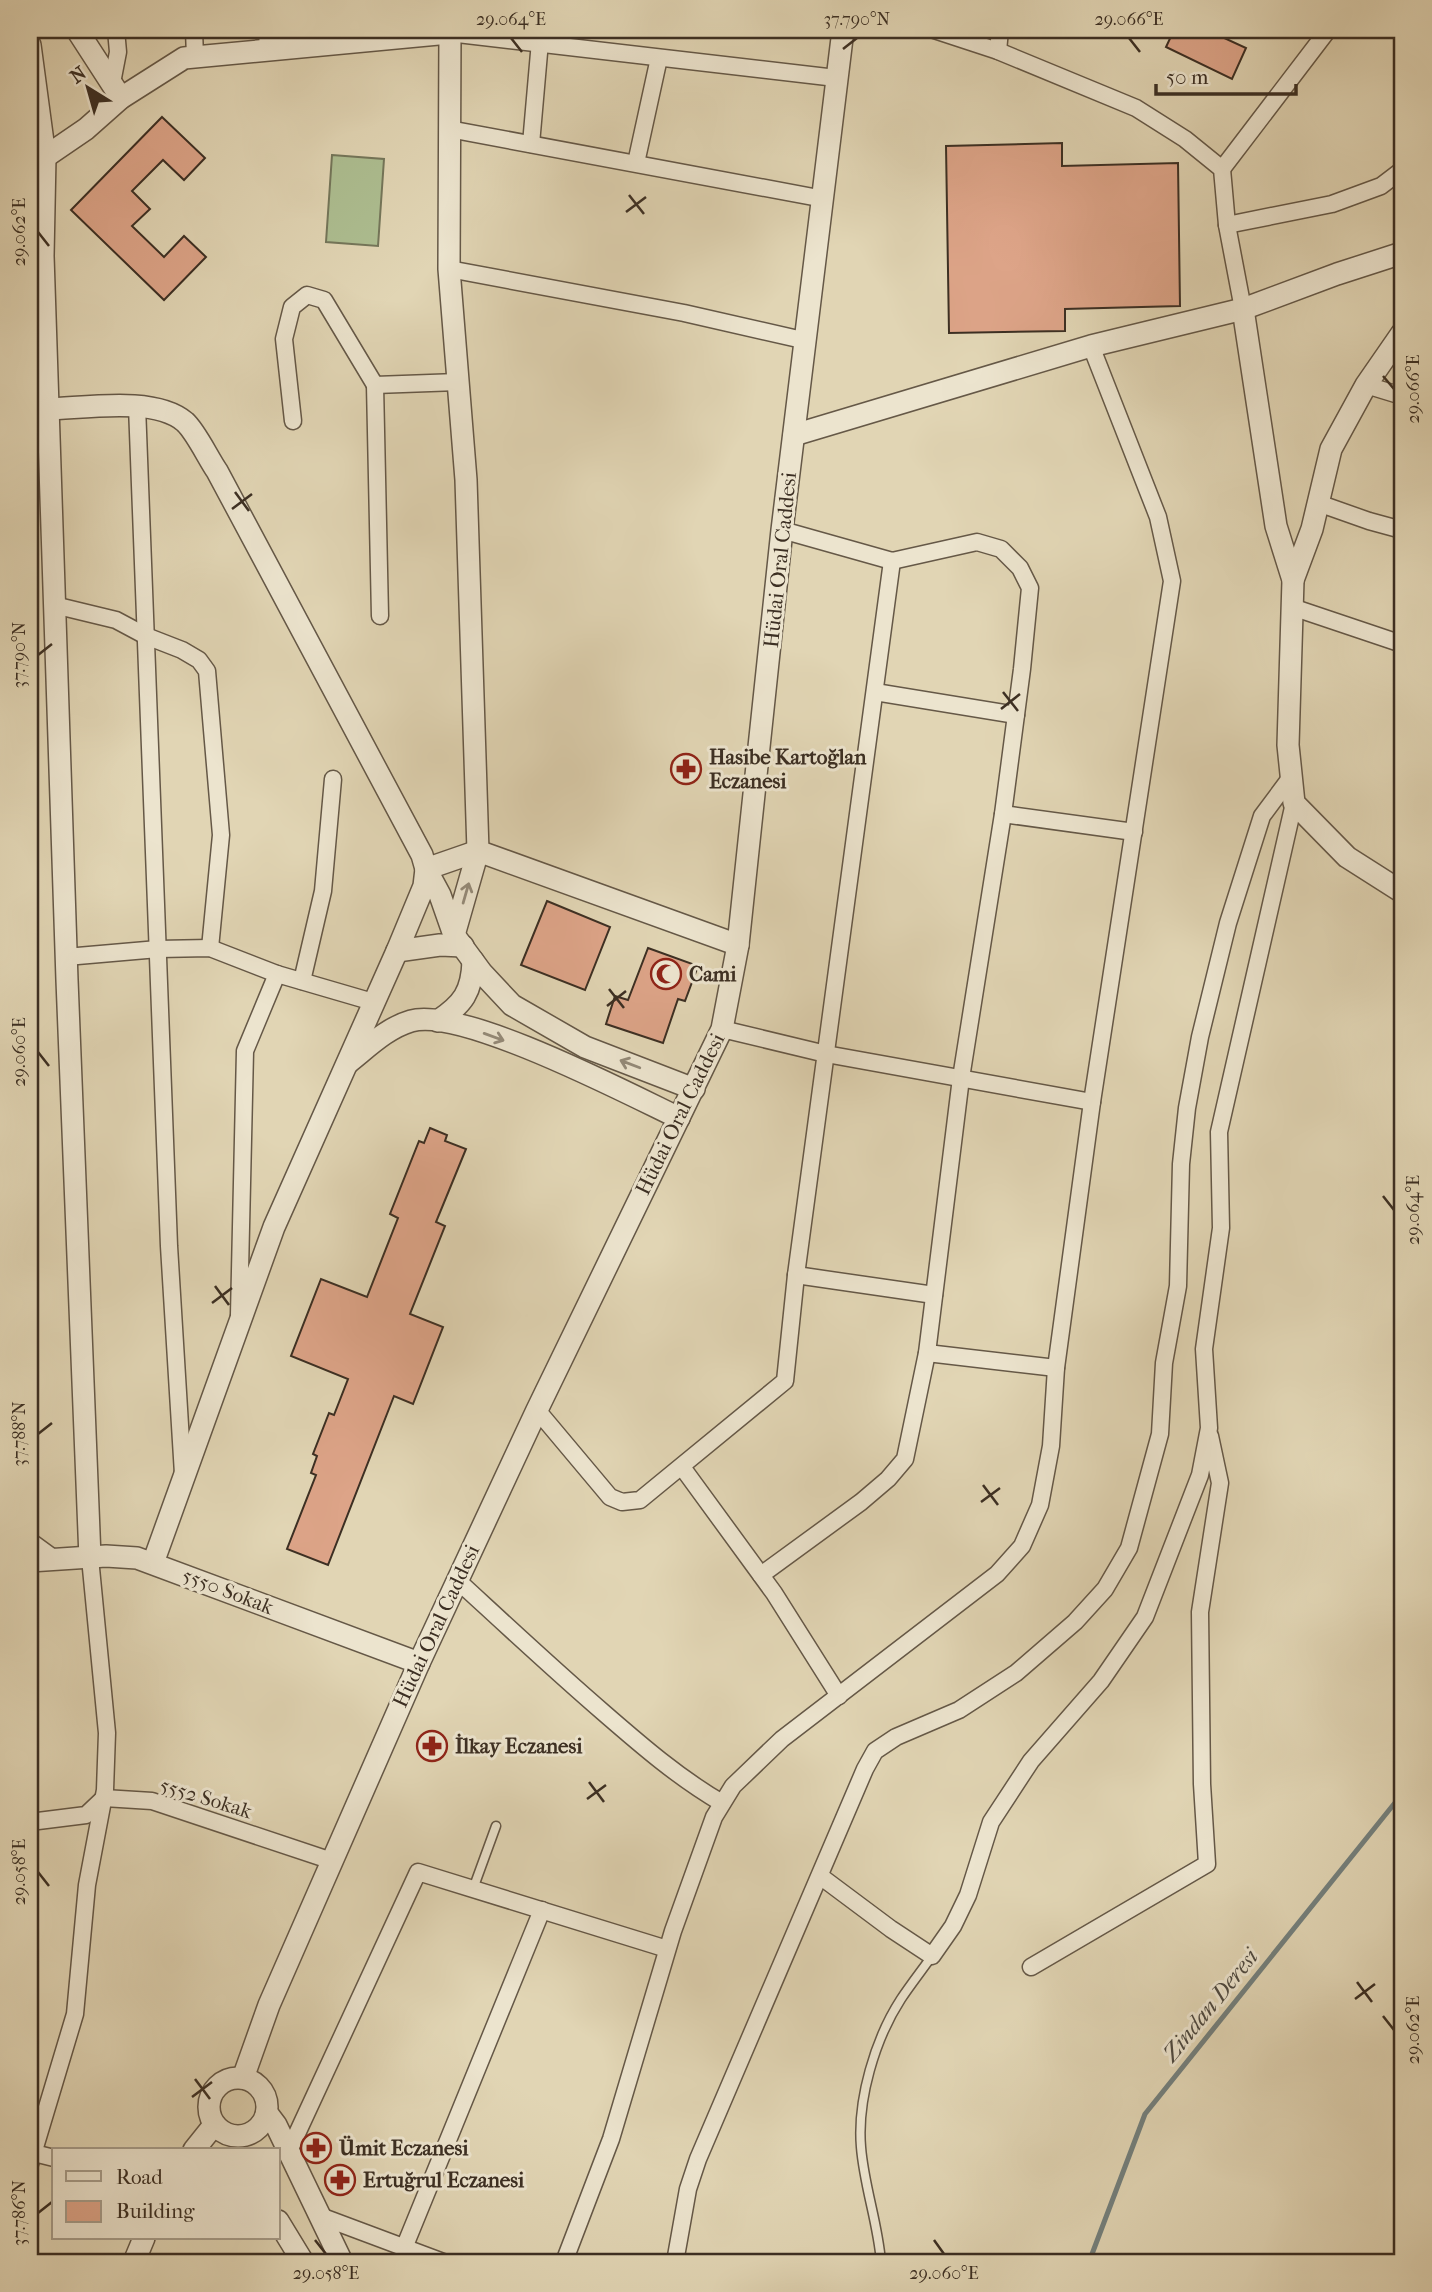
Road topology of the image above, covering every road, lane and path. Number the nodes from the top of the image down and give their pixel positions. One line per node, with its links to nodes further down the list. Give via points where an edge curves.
1 (77, 30): 17 (street)
2 (116, 30): 17 (street)
3 (194, 30): 14 (street)
4 (843, 30): 16 (street, Hüdai Oral Caddesi)
5 (934, 30): 13 (street)
6 (1000, 30): 13 (street)
7 (1328, 30): 22 (street)
8 (449, 32): 9 (street); 10 (street); 18 (street)
9 (358, 35): 11 (street)
10 (540, 37): 15 (street); 19 (street)
11 (267, 39): 14 (street)
12 (30, 45): 20 (street)
13 (998, 51): 22 (street, via 1136,108)
14 (195, 57): 17 (street)
15 (659, 58): 16 (street); 21 (street)
16 (836, 78): 24 (street, Hüdai Oral Caddesi)
17 (116, 90): 20 (street, via 86,129)
18 (449, 129): 19 (street); 27 (street)
19 (531, 144): 21 (street)
20 (46, 157): 37 (street, via 43,256)
21 (636, 163): 24 (street)
22 (1222, 169): 25 (street)
23 (1402, 170): 25 (street, via 1381,186 1332,204)
24 (824, 199): 30 (street, Hüdai Oral Caddesi)
25 (1227, 225): 28 (street)
26 (1402, 253): 28 (street)
27 (449, 269): 30 (street); 32 (street)
28 (1243, 309): 31 (street); 45 (street, via 1276,526)
29 (1402, 333): 34 (street)
30 (807, 341): 39 (street, Hüdai Oral Caddesi)
31 (1091, 346): 39 (street); 57 (street, via 1158,517 1172,581)
32 (458, 382): 33 (street); 58 (street, via 466,480)
33 (375, 385): 38 (street, via 324,300 307,295 292,307 284,339); 48 (street)
34 (1366, 385): 35 (street); 41 (street, via 1331,449)
35 (1402, 396)
36 (137, 406): 37 (street); 49 (street); 59 (street, via 163,410 186,422 217,471)
37 (48, 409): 40 (street); 46 (street)
38 (293, 422)
39 (794, 435): 42 (street, Hüdai Oral Caddesi)
40 (30, 449)
41 (1318, 503): 43 (street); 45 (street)
42 (782, 530): 44 (street); 61 (street, Hüdai Oral Caddesi)
43 (1402, 530)
44 (892, 561): 51 (street); 52 (street, via 976,542 1001,549 1020,568 1030,588)
45 (1293, 580): 47 (street)
46 (54, 604): 49 (street, via 116,620); 66 (street)
47 (1292, 607): 50 (street); 53 (street)
48 (380, 616)
49 (146, 636): 63 (street, via 182,650 207,671 221,835); 64 (street)
50 (1402, 644)
51 (874, 692): 52 (street); 73 (street)
52 (1017, 715): 56 (street)
53 (1291, 777): 55 (street); 102 (street, via 1262,816 1228,923 1200,1037 1181,1164 1178,1286 1164,1363 1160,1434 1129,1548 1105,1589 1083,1614 1016,1673 959,1710 875,1751)
54 (333, 779): 68 (street, via 323,891)
55 (1294, 803): 60 (street, via 1347,857); 85 (street, via 1219,1132 1221,1228 1204,1349)
56 (1003, 814): 57 (street); 75 (street)
57 (1134, 832): 77 (street)
58 (478, 851): 59 (street); 61 (street); 62 (street, one-way to 58)
59 (426, 869): 62 (street); 65 (street, via 424,886)
60 (1402, 892)
61 (738, 945): 72 (street, Hüdai Oral Caddesi)
62 (463, 947): 65 (street); 71 (street, via 473,981 454,1010); 76 (street, one-way to 62, via 586,1047 512,1005)
63 (210, 948): 64 (street); 67 (street)
64 (158, 949): 66 (street); 87 (street)
65 (397, 950): 69 (street)
66 (66, 957): 89 (street)
67 (277, 974): 68 (street); 81 (street, via 245,1051)
68 (302, 981): 69 (street)
69 (373, 1002): 70 (street); 74 (street)
70 (413, 1020): 71 (street); 74 (street, via 387,1031)
71 (438, 1021): 78 (street, one-way to 78, via 455,1023 566,1064)
72 (722, 1029): 73 (street); 76 (street, Hüdai Oral Caddesi)
73 (826, 1054): 75 (street); 79 (street)
74 (345, 1066): 81 (street, via 274,1227)
75 (961, 1078): 77 (street); 80 (street)
76 (694, 1089): 78 (street, Hüdai Oral Caddesi)
77 (1092, 1102): 83 (street)
78 (679, 1118): 84 (street, Hüdai Oral Caddesi)
79 (796, 1275): 80 (street); 86 (street, via 785,1381)
80 (934, 1295): 82 (street)
81 (238, 1328): 87 (street)
82 (927, 1353): 83 (street); 93 (street, via 905,1459 861,1502)
83 (1056, 1368): 96 (street, via 1051,1446 1040,1505 1022,1546 998,1574)
84 (537, 1410): 86 (street, via 610,1497 622,1502 640,1500); 94 (street, Hüdai Oral Caddesi)
85 (1209, 1428): 106 (street, via 1199,1475 1145,1617 1101,1682 1031,1761 991,1822 968,1895); 107 (street, via 1220,1483 1200,1612 1207,1864)
86 (682, 1466): 93 (street)
87 (183, 1483): 92 (street)
88 (30, 1541): 90 (street)
89 (90, 1558): 90 (street, 5550 Sokak); 92 (street, 5550 Sokak, via 122,1556); 97 (street, via 107,1733)
90 (57, 1560): 91 (street, 5550 Sokak)
91 (30, 1562)
92 (153, 1563): 95 (street, 5550 Sokak)
93 (761, 1575): 96 (street)
94 (457, 1580): 95 (street, Hüdai Oral Caddesi); 98 (street, via 648,1751)
95 (419, 1663): 101 (street, Hüdai Oral Caddesi)
96 (839, 1696): 98 (street, via 782,1739 733,1786)
97 (104, 1798): 99 (street, via 86,1815); 101 (street, 5552 Sokak, via 152,1801); 113 (street, via 87,1885 75,2014)
98 (722, 1804): 105 (street)
99 (30, 1822)
100 (496, 1826): 103 (lane)
101 (332, 1861): 108 (street, Hüdai Oral Caddesi, via 269,2005)
102 (820, 1876): 106 (street); 124 (street, via 698,2159 688,2189)
103 (473, 1889): 104 (street); 112 (street, via 418,1872)
104 (542, 1910): 105 (street); 118 (street)
105 (667, 1949): 123 (street, via 611,2139)
106 (932, 1956): 125 (lane, via 884,2030 865,2088 861,2146)
107 (1031, 1967)
108 (243, 2078): 109 (street, via 261,2090); 110 (street, via 220,2084 211,2096 209,2111)
109 (267, 2113): 110 (street, via 256,2131); 112 (street)
110 (226, 2137): 111 (street)
111 (199, 2148)
112 (289, 2151): 115 (street)
113 (32, 2158): 114 (street)
114 (52, 2158)
115 (320, 2216): 118 (street); 121 (street)
116 (280, 2224): 120 (street)
117 (143, 2240): 119 (street)
118 (404, 2248): 122 (street)
119 (134, 2262)
120 (303, 2262)
121 (342, 2262)
122 (443, 2262)
123 (564, 2262)
124 (676, 2262)
125 (881, 2262)

